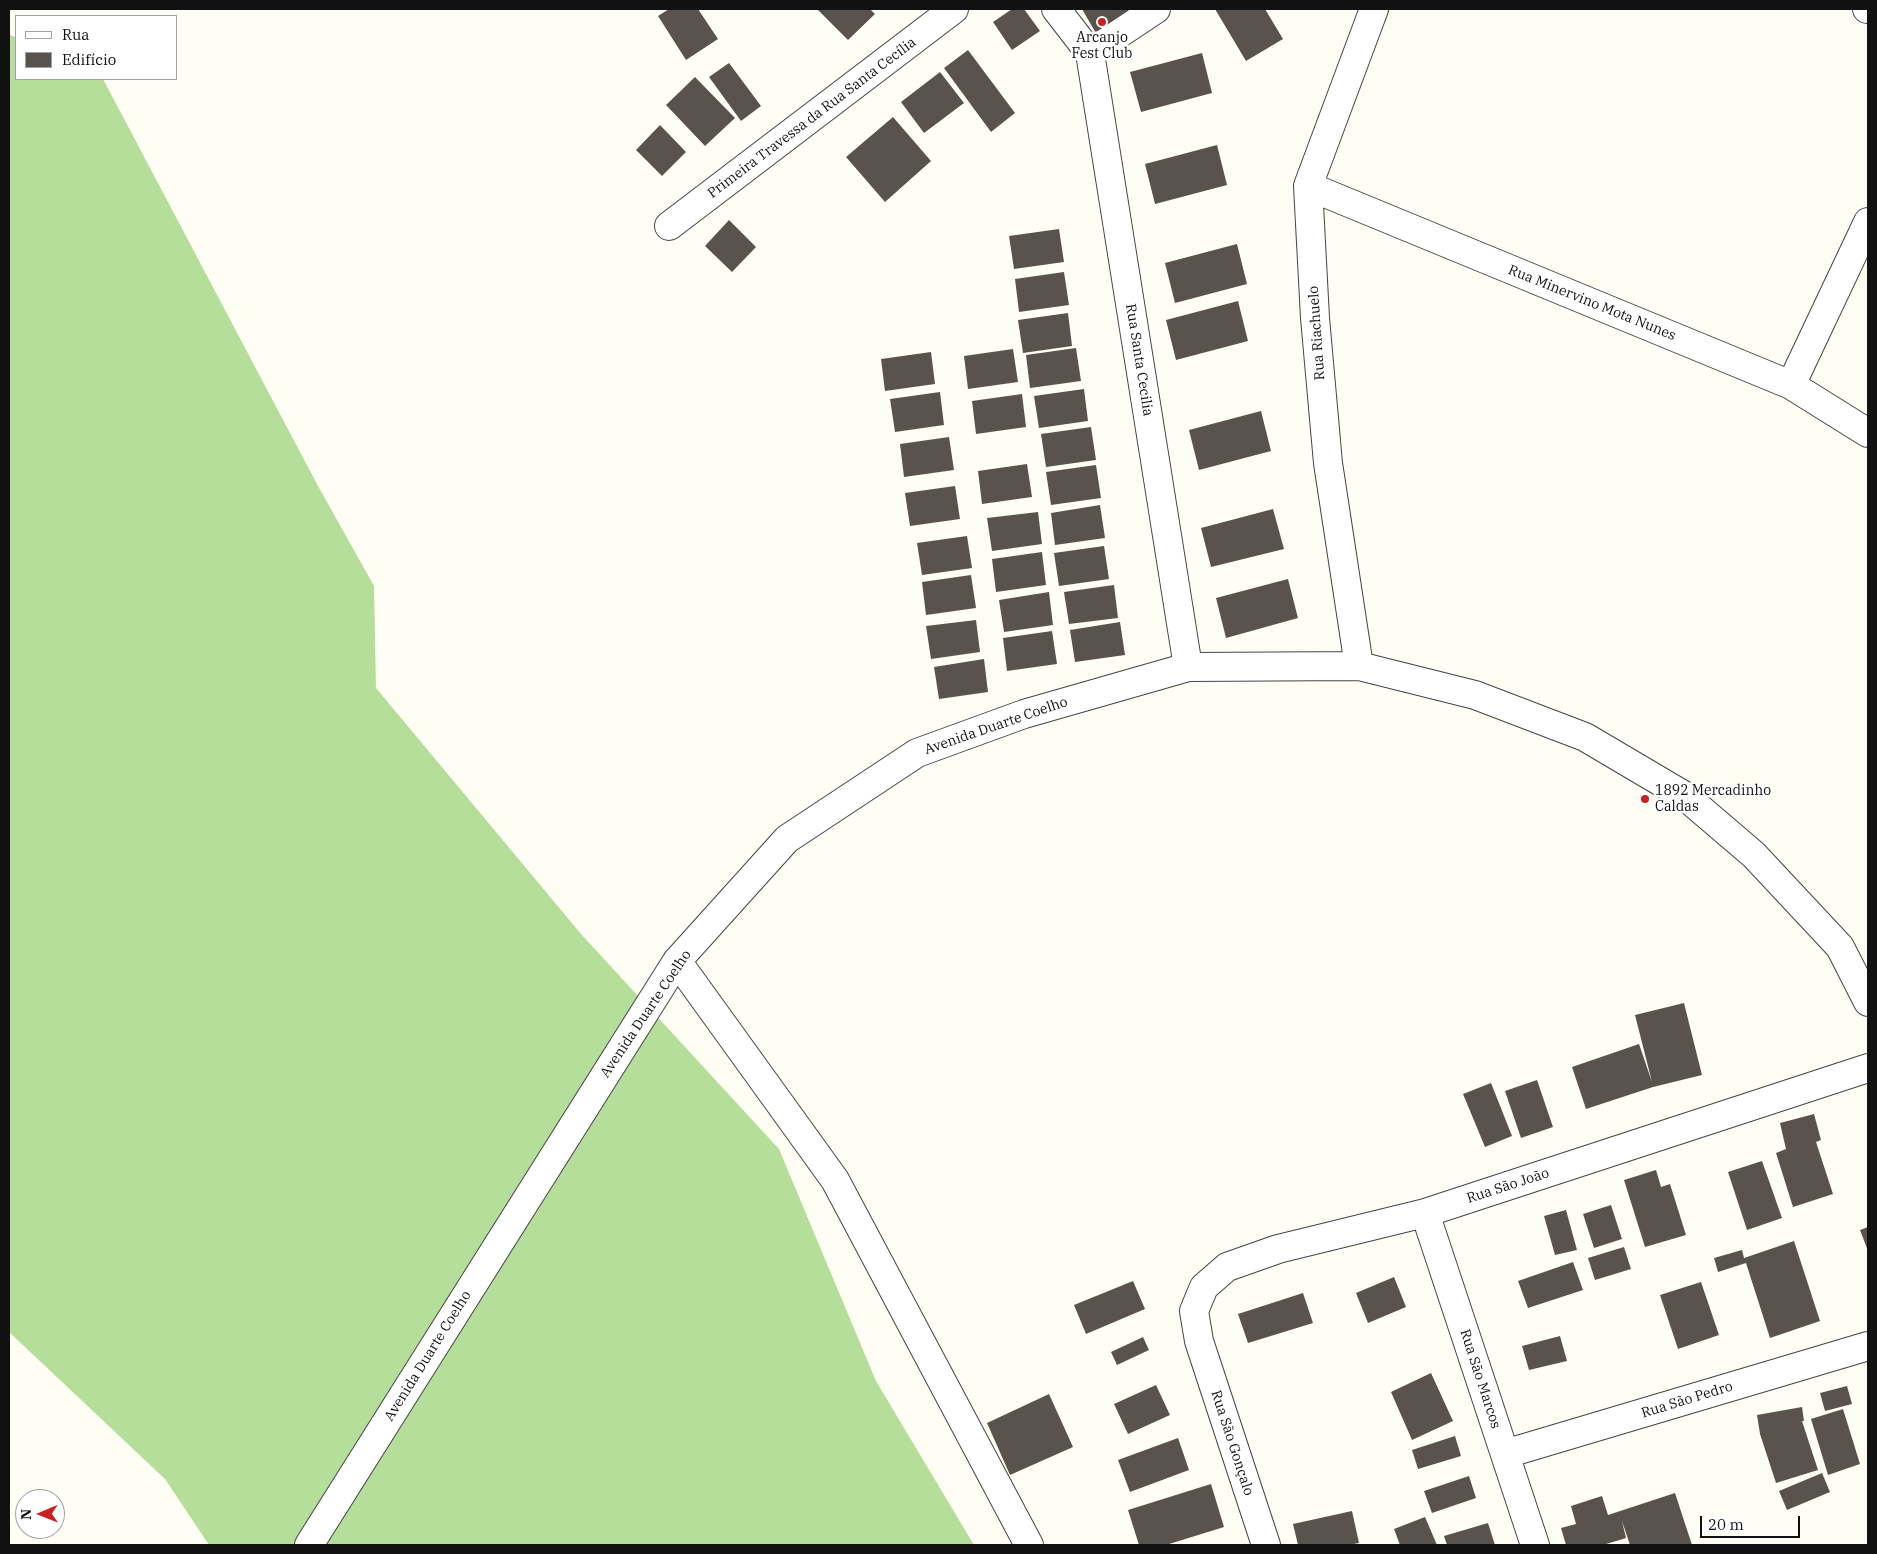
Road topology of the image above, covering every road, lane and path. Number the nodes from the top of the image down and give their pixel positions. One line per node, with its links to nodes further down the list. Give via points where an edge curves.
1 (954, 9): 8 (street, Primeira Travessa da Rua Santa Cecília)
2 (1056, 9): 5 (street)
3 (1156, 9): 5 (street)
4 (1374, 9): 6 (street, Rua Riachuelo)
5 (1090, 53): 11 (street, Rua Santa Cecilia)
6 (1308, 186): 9 (street, Rua Minervino Mota Nunes); 12 (street, Rua Riachuelo, via 1328,464)
7 (1868, 222): 9 (street)
8 (669, 226)
9 (1791, 385): 10 (street, Rua Minervino Mota Nunes)
10 (1868, 433)
11 (1188, 666): 12 (street, Avenida Duarte Coelho); 13 (street, Avenida Duarte Coelho, via 1024,714 917,753 787,839)
12 (1358, 666): 14 (street, Avenida Duarte Coelho, via 1475,695 1585,737 1685,796 1754,855 1840,947)
13 (677, 962): 20 (street, Avenida Duarte Coelho); 21 (street, via 835,1180)
14 (1868, 1002)
15 (1868, 1068): 16 (street, Rua São João)
16 (1425, 1213): 17 (street, Rua São João, via 1278,1249 1227,1266 1204,1287 1194,1311); 19 (street, Rua São Marcos)
17 (1199, 1341): 22 (street, Rua São Gonçalo)
18 (1868, 1346): 19 (street, Rua São Pedro)
19 (1506, 1454): 23 (street, Rua São Marcos)
20 (309, 1545)
21 (1028, 1545)
22 (1266, 1545)
23 (1535, 1545)

